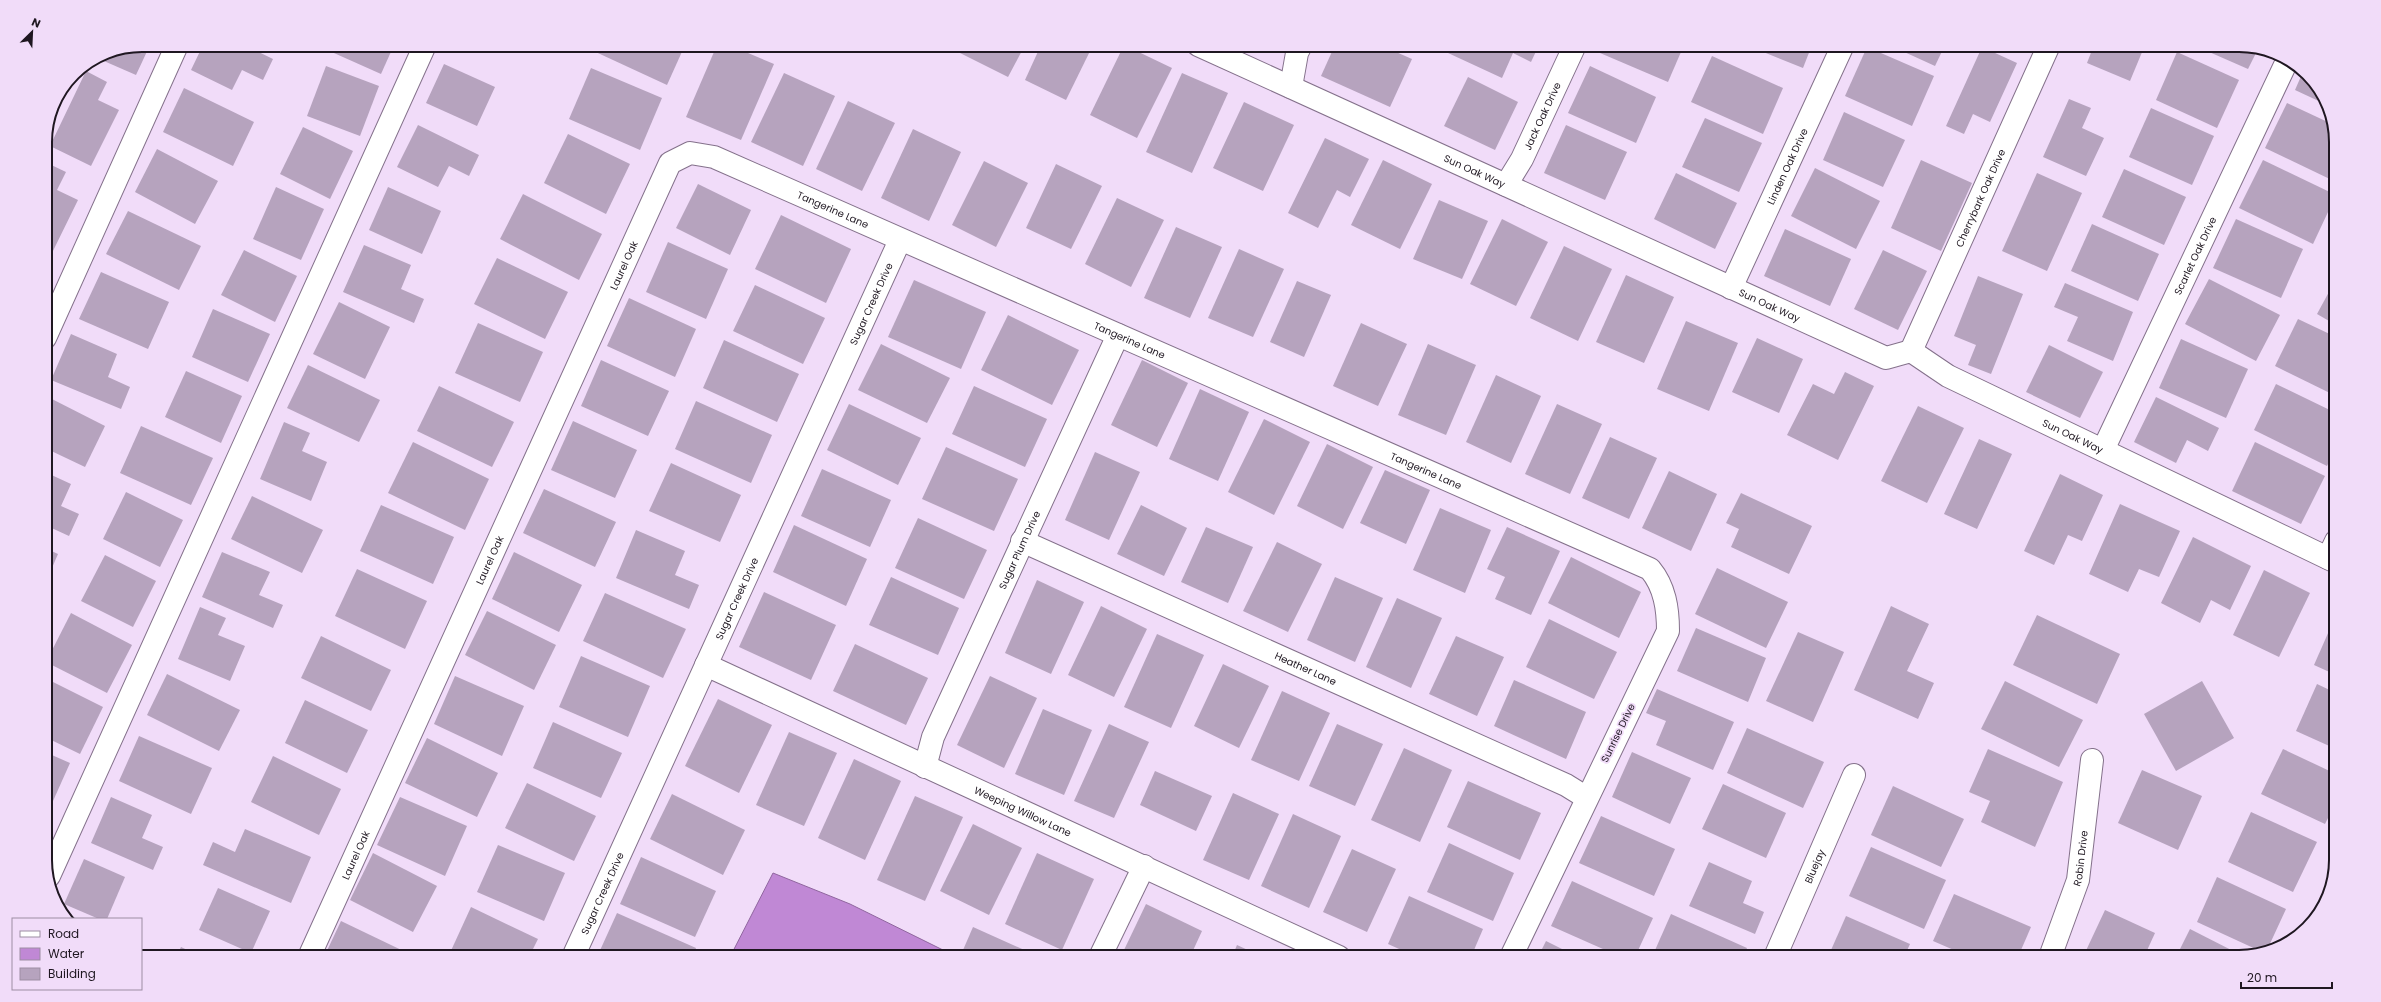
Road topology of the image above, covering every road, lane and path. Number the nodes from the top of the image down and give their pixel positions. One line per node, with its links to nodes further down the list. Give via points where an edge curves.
1 (174, 52): 14 (street)
2 (422, 52): 26 (street)
3 (1214, 52): 9 (street, Sun Oak Way)
4 (1298, 52): 9 (street)
5 (1572, 52): 11 (street, Jack Oak Drive, via 1522,159)
6 (1840, 52): 13 (street, Linden Oak Drive)
7 (2046, 52): 16 (street, Cherrybark Oak Drive)
8 (2285, 65): 17 (street, Scarlet Oak Drive)
9 (1291, 87): 11 (street, Sun Oak Way)
10 (670, 163): 12 (street, Tangerine Lane, via 690,153 714,157); 28 (street, Laurel Oak)
11 (1506, 185): 13 (street, Sun Oak Way)
12 (900, 240): 15 (street, Tangerine Lane); 21 (street, Sugar Creek Drive)
13 (1732, 288): 16 (street, Sun Oak Way, via 1886,358)
14 (52, 322)
15 (1118, 335): 18 (street, Sugar Plum Drive); 19 (street, Tangerine Lane)
16 (1911, 351): 17 (street, Sun Oak Way, via 1948,376)
17 (2103, 450): 20 (street, Sun Oak Way)
18 (1022, 541): 23 (street, Sugar Plum Drive, via 933,737); 25 (street, Heather Lane, via 1558,782)
19 (1588, 542): 25 (street, Sunrise Drive, via 1650,569 1658,579 1668,610 1668,631)
20 (2329, 552)
21 (706, 666): 23 (street, Weeping Willow Lane); 29 (street, Sugar Creek Drive)
22 (2092, 760): 34 (street, Robin Drive, via 2078,880)
23 (925, 767): 27 (street, Weeping Willow Lane)
24 (1854, 775): 33 (street, Bluejay)
25 (1587, 798): 32 (street, Sunrise Drive)
26 (53, 847)
27 (1144, 866): 30 (street); 31 (street, Weeping Willow Lane)
28 (312, 950)
29 (576, 950)
30 (1103, 950)
31 (1324, 950)
32 (1514, 950)
33 (1778, 950)
34 (2052, 950)

